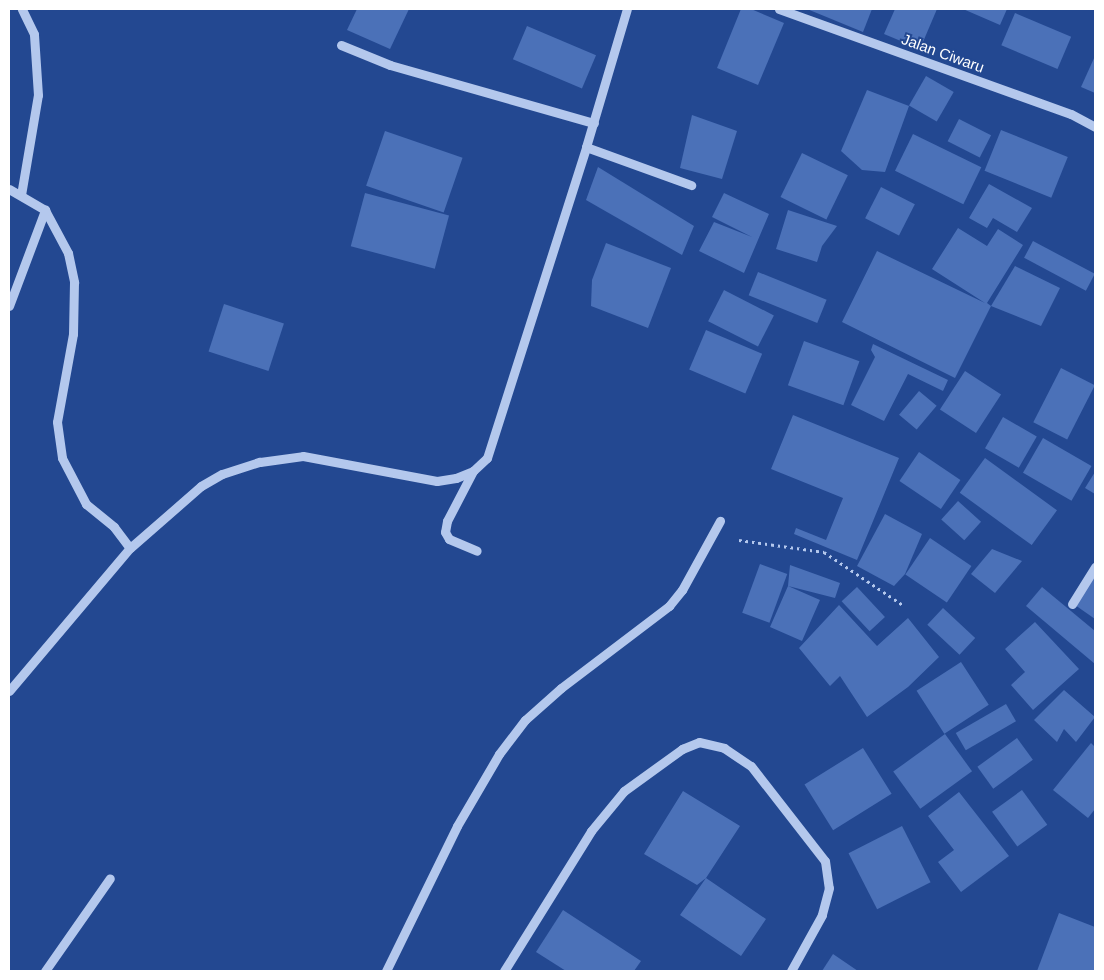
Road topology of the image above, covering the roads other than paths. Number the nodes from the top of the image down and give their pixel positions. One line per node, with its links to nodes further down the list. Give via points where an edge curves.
1 (22, 9): 10 (street, via 34,34 38,94)
2 (626, 9): 5 (street)
3 (779, 9): 6 (street, Jalan Ciwaru, via 1070,114)
4 (341, 45): 5 (street, via 390,65)
5 (594, 122): 7 (street)
6 (1095, 127)
7 (586, 146): 8 (street); 13 (street, via 497,431 487,458)
8 (691, 185)
9 (9, 189): 10 (street)
10 (21, 194): 11 (street)
11 (45, 210): 12 (street); 15 (street, via 68,253 74,282 73,334 57,422 62,458 86,504 114,527)
12 (9, 306)
13 (473, 471): 15 (street, via 437,481 304,456 260,462 222,474 201,486); 16 (street, via 447,521 445,532 449,539)
14 (720, 521): 22 (street, via 714,537 669,606 524,720 457,826)
15 (130, 548): 19 (street)
16 (477, 551)
17 (1095, 567): 18 (street)
18 (1072, 604)
19 (9, 691)
20 (110, 878): 21 (street)
21 (45, 971)
22 (386, 971)
23 (504, 971): 24 (street, via 591,831 624,791 682,749 699,742 724,748 751,766 825,861 829,888 822,915)
24 (791, 971)

